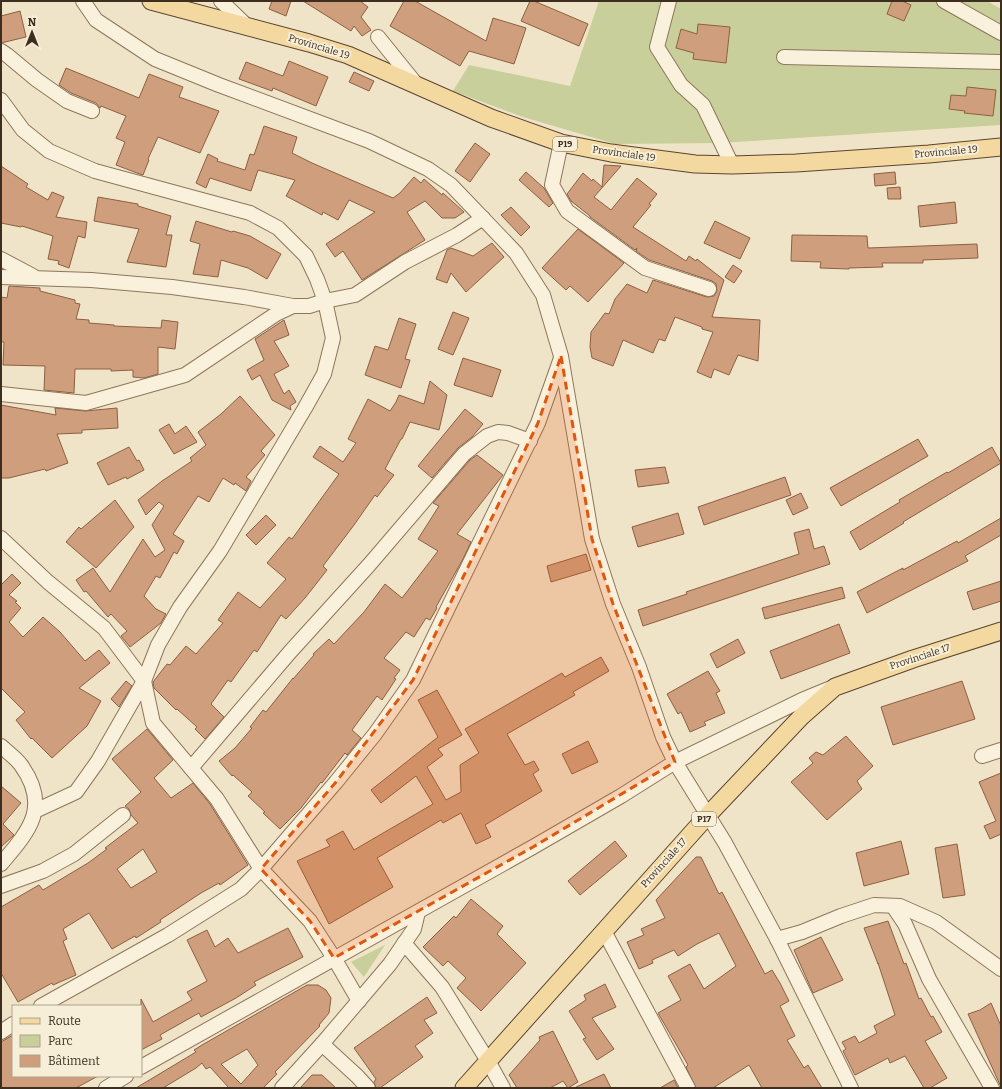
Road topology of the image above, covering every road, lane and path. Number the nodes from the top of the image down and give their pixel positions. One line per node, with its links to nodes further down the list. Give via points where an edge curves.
1 (83, 1): 18 (street, via 96,20 155,59 369,141 428,169 451,185)
2 (151, 1): 6 (main road, Provinciale 19 / P19)
3 (221, 1): 6 (street)
4 (669, 1): 17 (street, via 657,47 681,85 703,105)
5 (944, 1): 7 (street)
6 (249, 27): 12 (main road, Provinciale 19 / P19, via 348,55)
7 (1001, 34)
8 (378, 37): 12 (street)
9 (1, 51): 14 (street, via 66,101)
10 (784, 58): 11 (street)
11 (1001, 62)
12 (416, 84): 15 (main road, Provinciale 19 / P19, via 491,118)
13 (1, 100): 23 (street, via 23,130 49,151 95,171 250,213 278,228 306,256)
14 (92, 111)
15 (561, 143): 17 (main road, Provinciale 19 / P19, via 655,159); 22 (street, via 552,185 567,211 645,268)
16 (1001, 147): 17 (main road, Provinciale 19 / P19)
17 (732, 166)
18 (483, 218): 23 (street, via 457,235 405,262 354,295); 25 (street, via 516,254 543,295)
19 (1, 259): 21 (street)
20 (1, 277): 21 (street)
21 (37, 278): 24 (street, via 172,287)
22 (709, 289)
23 (325, 301): 24 (street, via 309,306); 30 (street, via 333,338 324,374 220,551 180,607 158,644)
24 (293, 306): 26 (street, via 276,314 185,375 86,403)
25 (562, 356): 27 (street); 35 (street, via 592,539 613,604 639,667 663,737)
26 (1, 394)
27 (530, 441): 36 (street, via 498,432 487,436 464,454); 41 (street, via 413,680 375,734)
28 (1, 538): 30 (street, via 48,582 104,628)
29 (1001, 631): 31 (main road, Provinciale 17 / P17)
30 (144, 680): 36 (street, via 153,723); 37 (street, via 98,761 76,792)
31 (835, 687): 35 (street, via 802,700); 39 (main road, Provinciale 17 / P17, via 802,717)
32 (1, 746): 37 (street, via 21,765 30,781 36,797)
33 (1001, 750): 34 (street)
34 (982, 756)
35 (675, 762): 39 (street); 44 (street, via 621,796)
36 (191, 768): 41 (street, via 217,799)
37 (36, 811): 40 (street, via 27,831)
38 (123, 815): 42 (street, via 74,854 44,871)
39 (708, 815): 45 (main road, Provinciale 17 / P17); 46 (street)
40 (1, 864)
41 (261, 869): 48 (street, via 310,921); 51 (street, via 241,889 168,935)
42 (1, 886)
43 (893, 906): 46 (street, via 874,905); 49 (street, via 900,906 936,922); 65 (street, via 905,924 929,979)
44 (418, 912): 47 (street, via 414,929); 48 (street)
45 (604, 931): 55 (main road, Provinciale 17 / P17); 63 (street)
46 (777, 939): 64 (street)
47 (404, 943): 50 (street, via 390,964); 55 (street, via 442,987)
48 (334, 958): 50 (street); 56 (street)
49 (1001, 968)
50 (359, 1000): 54 (street)
51 (43, 1005)
52 (12, 1025): 53 (street)
53 (1, 1032)
54 (322, 1044): 59 (street); 60 (street)
55 (488, 1061): 61 (main road, Provinciale 17 / P17); 62 (street)
56 (142, 1066)
57 (124, 1077): 58 (street)
58 (106, 1088)
59 (282, 1088)
60 (368, 1088)
61 (464, 1088)
62 (503, 1088)
63 (688, 1088)
64 (851, 1088)
65 (992, 1088)

